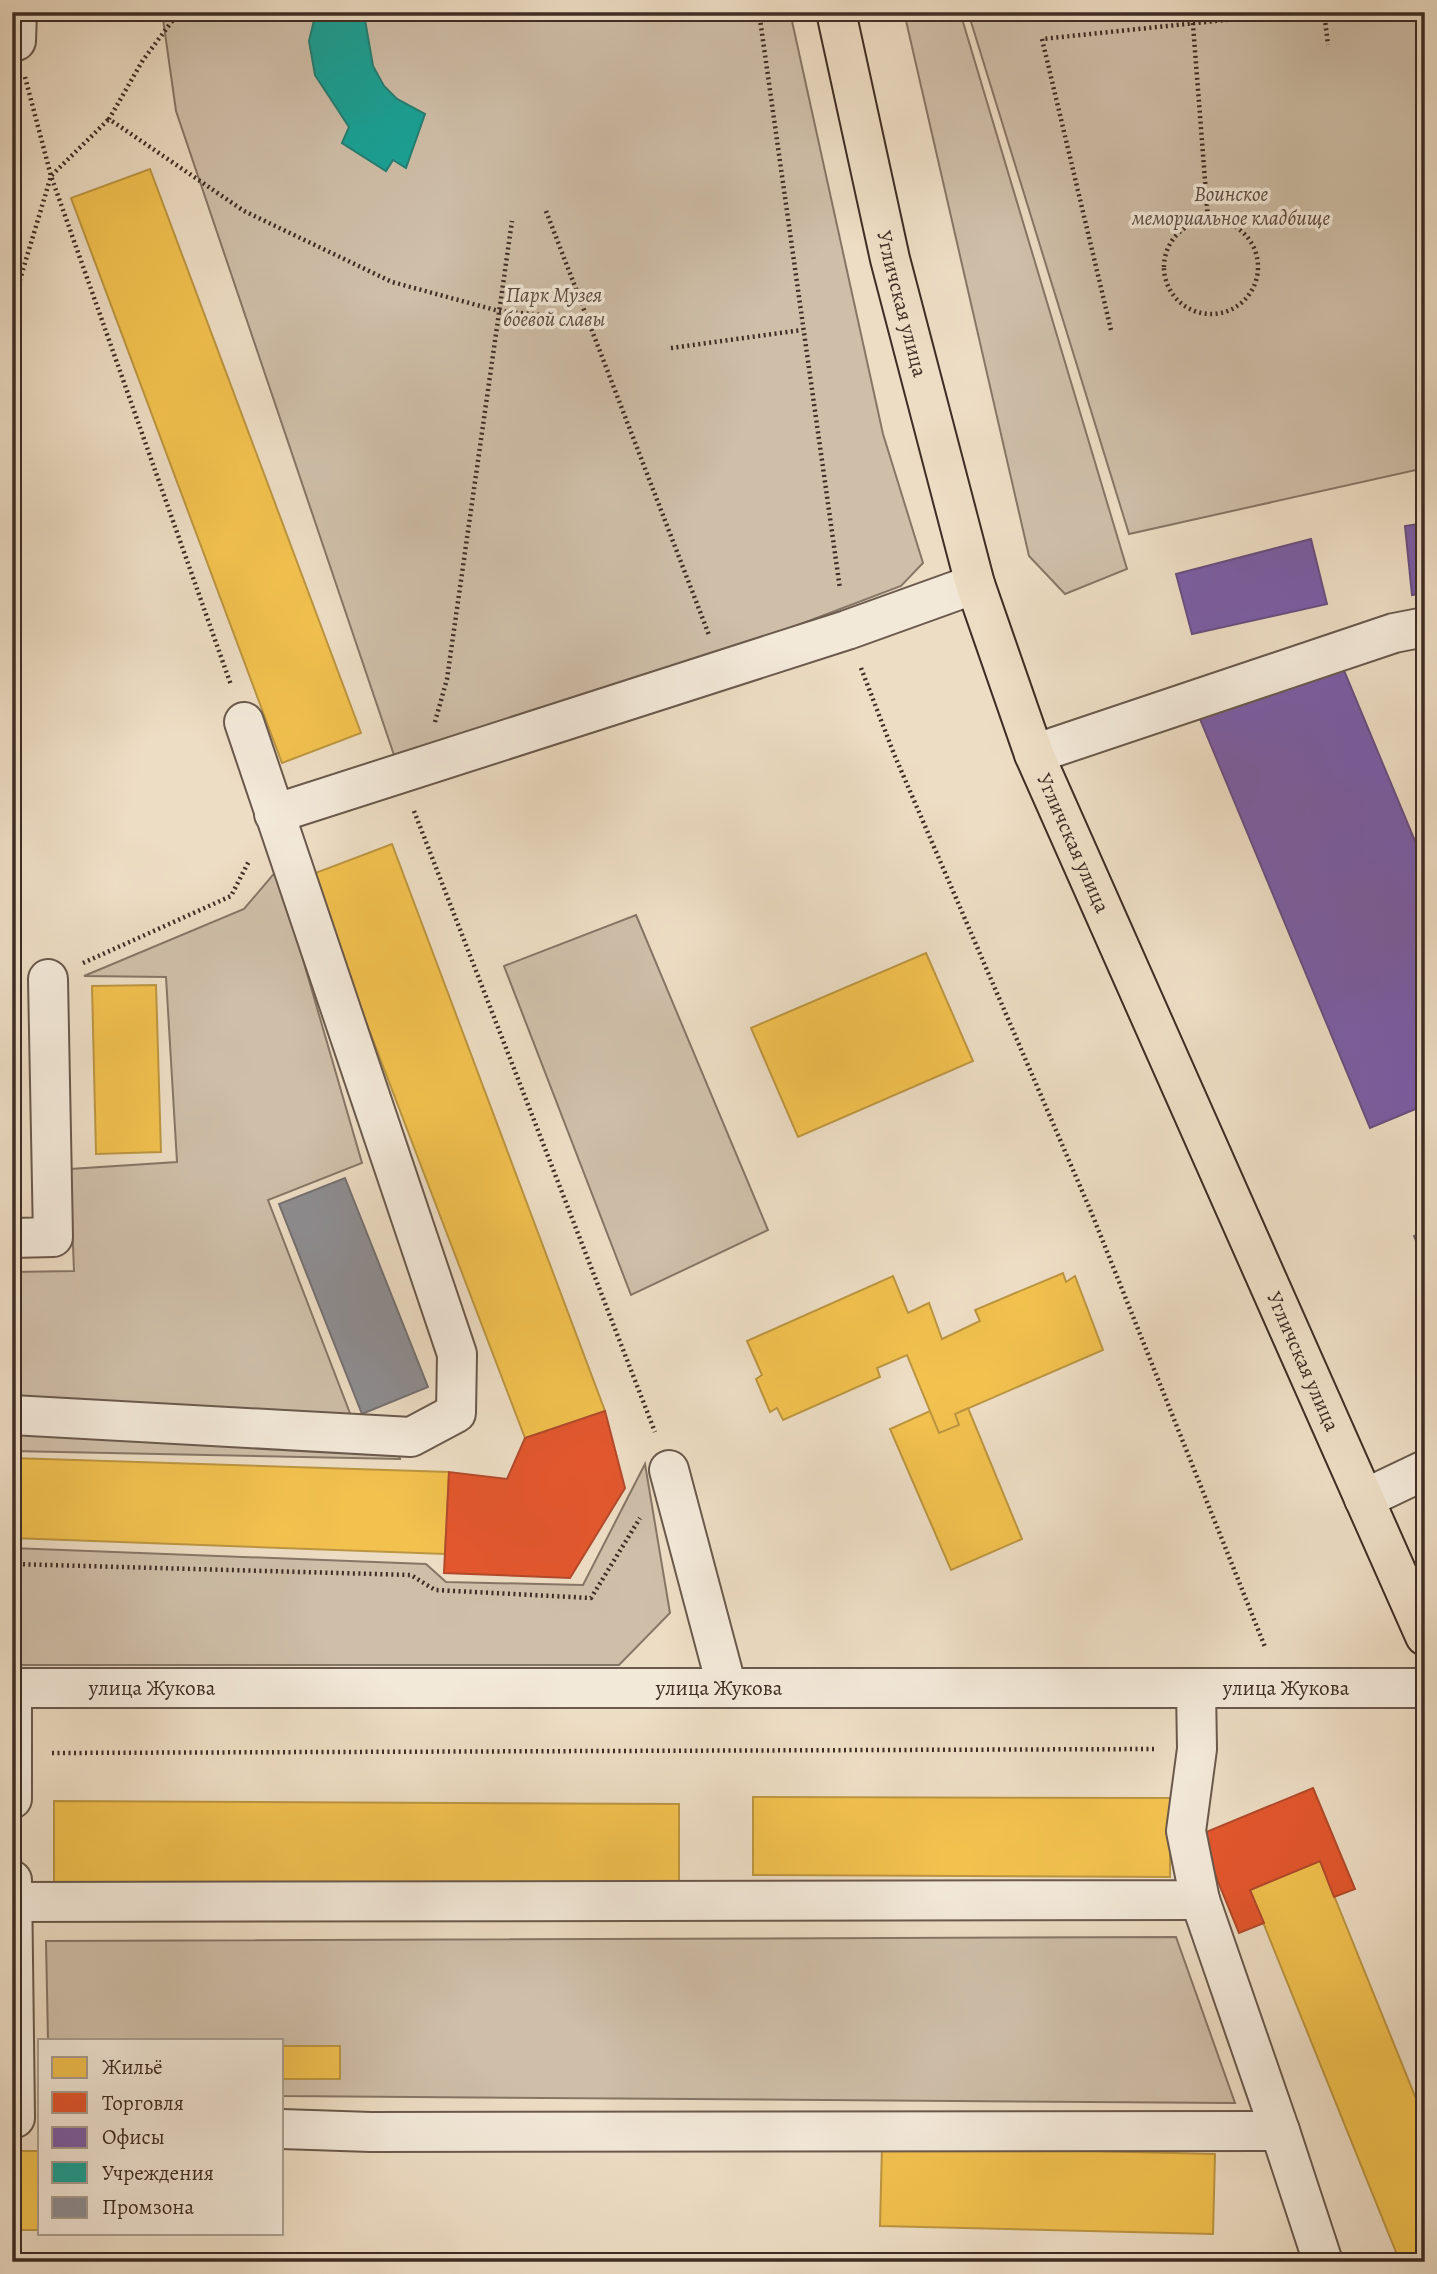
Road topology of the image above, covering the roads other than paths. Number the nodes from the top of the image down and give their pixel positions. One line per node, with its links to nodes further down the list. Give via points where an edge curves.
1 (836, 12): 2 (main road, Угличская улица, via 890,259)
2 (975, 584): 5 (main road, Угличская улица); 6 (street, via 847,630)
3 (1425, 627): 5 (street, via 1394,633)
4 (244, 722): 6 (street)
5 (1034, 754): 12 (main road, Угличская улица)
6 (274, 814): 9 (street, via 457,1354 456,1413 411,1437)
7 (48, 979): 8 (street, via 52,1237)
8 (12, 1238)
9 (12, 1415)
10 (669, 1470): 15 (street)
11 (1425, 1470): 12 (street)
12 (1364, 1499): 13 (main road, Угличская улица)
13 (1425, 1636)
14 (12, 1688): 15 (street, улица Жукова); 18 (street)
15 (727, 1688): 16 (street, улица Жукова)
16 (1196, 1688): 17 (street, улица Жукова); 21 (street, via 1198,1749 1186,1831)
17 (1425, 1688)
18 (13, 1753): 19 (street)
19 (12, 1799)
20 (12, 1881): 22 (street)
21 (1200, 1900): 22 (street); 25 (street)
22 (13, 1902): 23 (street)
23 (23, 2118)
24 (284, 2129): 25 (street, via 371,2133)
25 (1280, 2132): 26 (street)
26 (1323, 2262)

